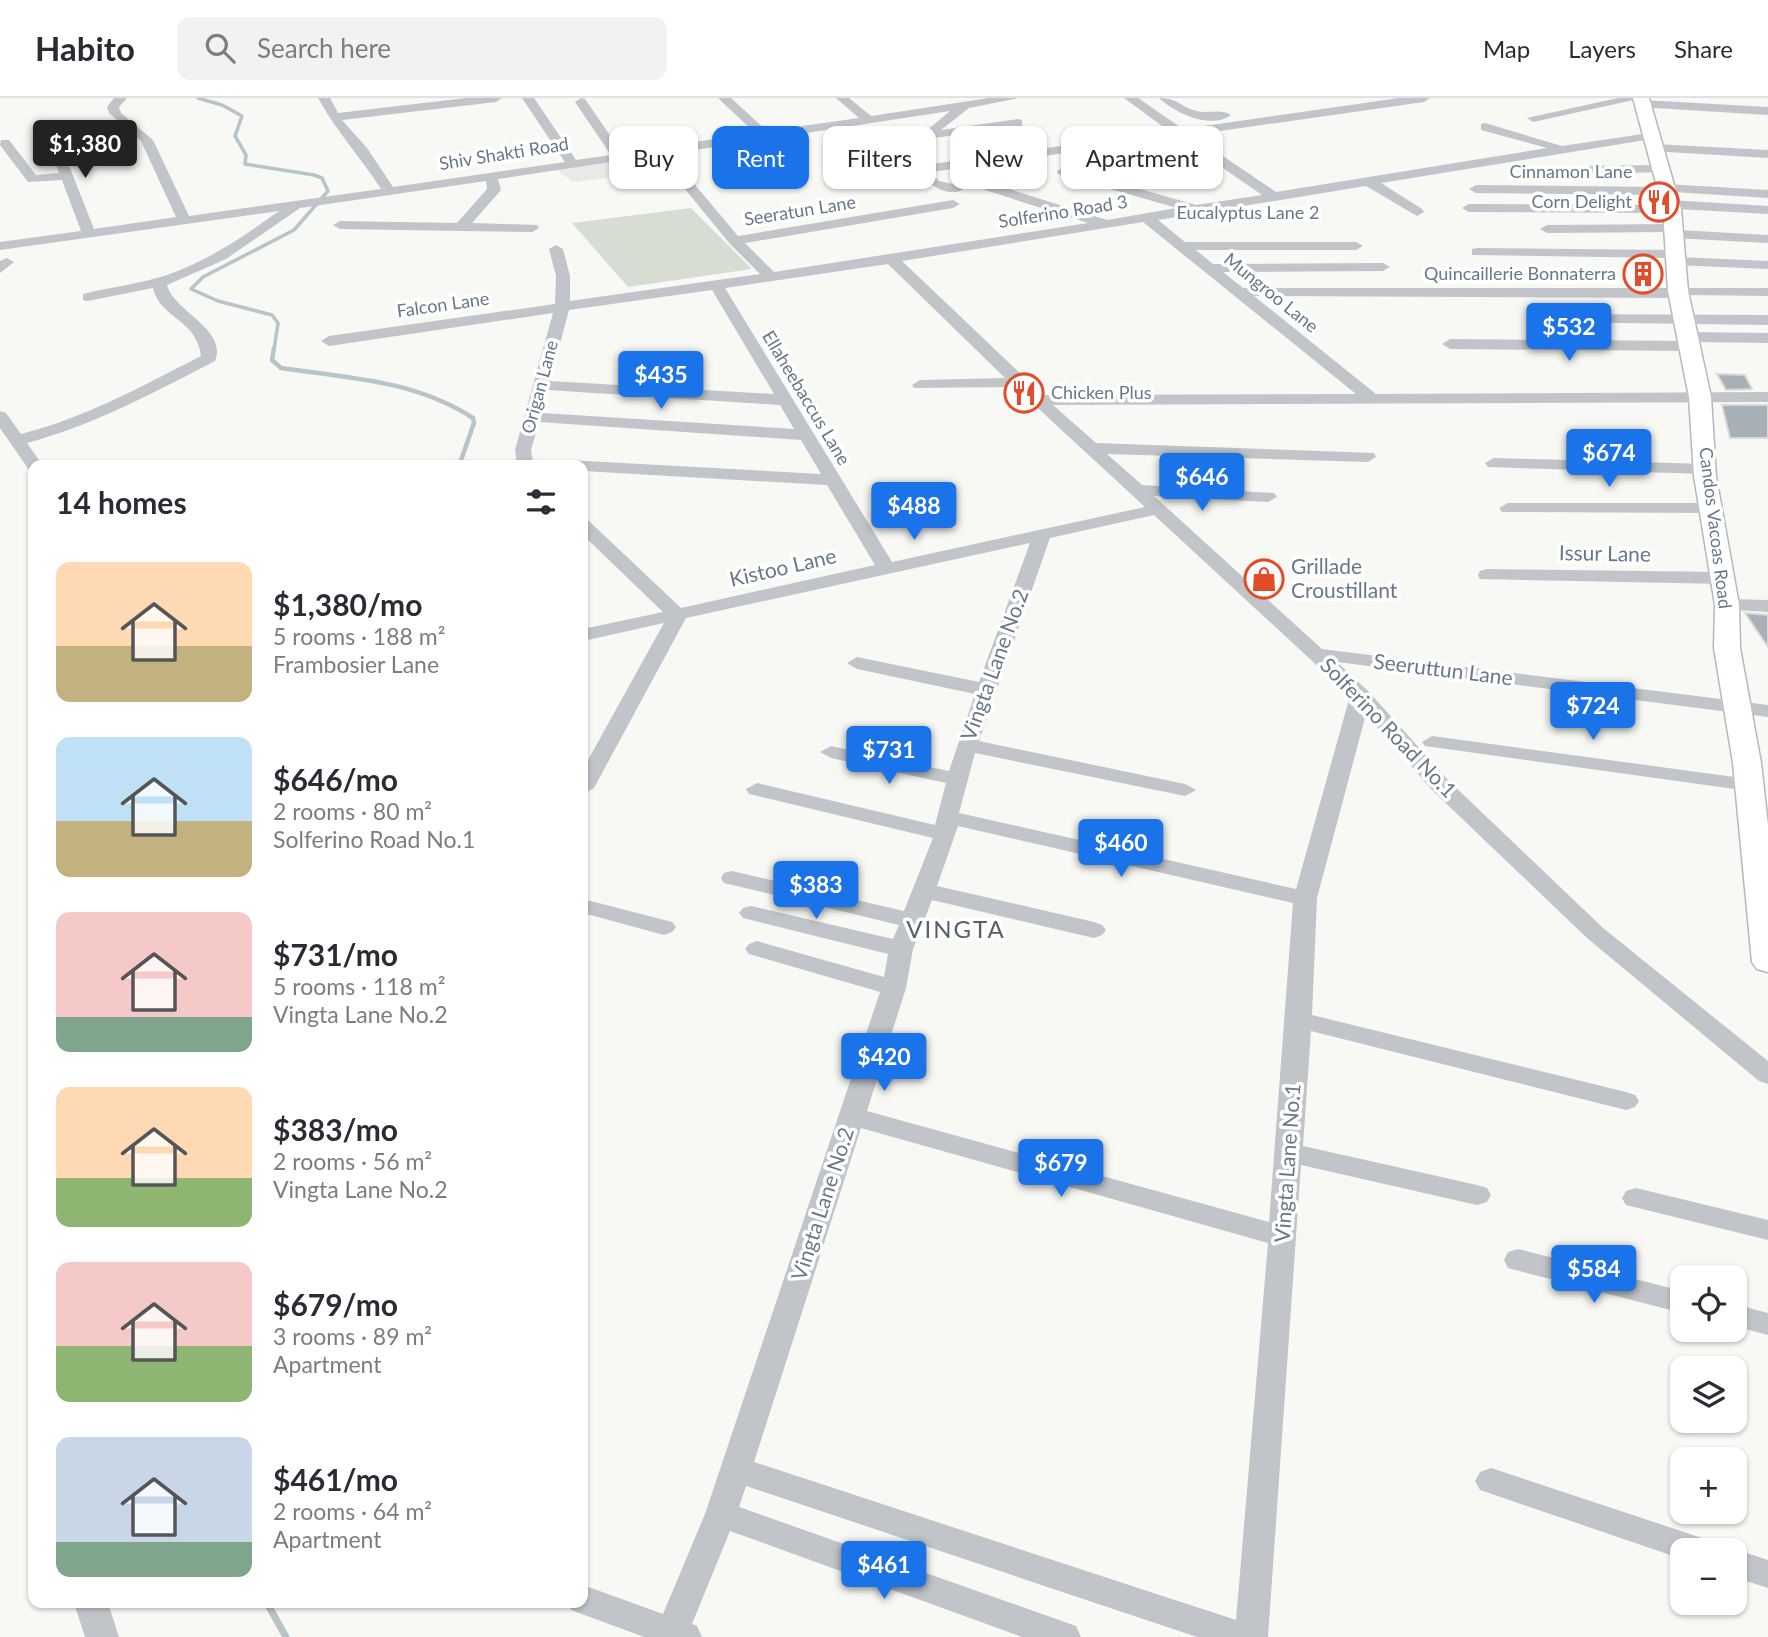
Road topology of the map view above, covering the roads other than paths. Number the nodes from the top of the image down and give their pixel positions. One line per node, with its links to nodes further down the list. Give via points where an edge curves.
1 (121, 98): 55 (street, via 114,112 126,126 146,137)
2 (324, 98): 15 (street)
3 (496, 98): 15 (street)
4 (528, 98): 35 (street)
5 (724, 98): 20 (street)
6 (842, 98): 17 (street)
7 (1007, 98): 13 (street, Shiv Shakti Road)
8 (1130, 98): 21 (street)
9 (1165, 98): 19 (street, via 1188,113 1220,114)
10 (1424, 98): 19 (street)
11 (1640, 100): 14 (street); 16 (street); 56 (main road, Candos Vacoas Road)
12 (581, 102): 29 (street)
13 (972, 104): 17 (street, Shiv Shakti Road); 24 (street)
14 (1768, 111)
15 (336, 117): 45 (street)
16 (1533, 118)
17 (869, 120): 25 (street, Shiv Shakti Road)
18 (1018, 123): 26 (street)
19 (1244, 124): 22 (street)
20 (754, 126)
21 (1169, 126)
22 (1223, 127)
23 (1485, 127): 30 (street)
24 (936, 128)
25 (809, 129)
26 (936, 134)
27 (53, 138): 38 (street)
28 (5, 143): 38 (street, via 33,179)
29 (609, 143)
30 (1561, 149): 40 (street, Solferino Road 3); 56 (street, Solferino Road 3)
31 (1061, 150): 36 (street)
32 (1768, 154): 56 (street)
33 (609, 157): 35 (street, Shiv Shakti Road)
34 (1223, 162): 47 (street)
35 (572, 163): 39 (street, Shiv Shakti Road)
36 (936, 168)
37 (1582, 170): 56 (street)
38 (65, 176): 62 (street)
39 (491, 176): 45 (street, Shiv Shakti Road); 59 (street, via 494,190)
40 (1368, 181): 47 (street, Solferino Road 3); 53 (street)
41 (692, 189): 66 (street)
42 (995, 189): 57 (street)
43 (1124, 189): 51 (street)
44 (1476, 189): 56 (street, Cinnamon Lane)
45 (389, 192): 48 (street, Shiv Shakti Road)
46 (1768, 194): 56 (street)
47 (1273, 196): 51 (street, Solferino Road 3)
48 (306, 202): 55 (street, Shiv Shakti Road); 78 (street, via 246,240)
49 (953, 204): 66 (street, Seeratun Lane)
50 (1469, 208): 56 (street)
51 (1196, 210): 54 (street, Solferino Road 3)
52 (1768, 210): 56 (street)
53 (1417, 212)
54 (1147, 218): 57 (street, Solferino Road 3); 63 (street, Mungroo Lane)
55 (184, 220): 62 (street, Shiv Shakti Road)
56 (1669, 220): 61 (street); 65 (street); 71 (street); 73 (street); 77 (street); 80 (street); 81 (street); 86 (main road, Candos Vacoas Road)
57 (1106, 224): 72 (street, Solferino Road 3)
58 (340, 225): 59 (street)
59 (461, 227): 60 (street)
60 (532, 228)
61 (1547, 229)
62 (88, 232): 67 (street, Shiv Shakti Road)
63 (1164, 232): 64 (street, Eucalyptus Lane 2); 68 (street, Mungroo Lane)
64 (1333, 232)
65 (1768, 239)
66 (736, 241): 76 (street)
67 (0, 246)
68 (1182, 246): 69 (street); 75 (street, Mungroo Lane)
69 (1356, 246)
70 (556, 250): 83 (street, via 563,276)
71 (1478, 252)
72 (891, 259): 76 (street, Solferino Road 3); 91 (street, Solferino Road No.1)
73 (1768, 265)
74 (1383, 267): 75 (street)
75 (1209, 268): 80 (street, Mungroo Lane)
76 (770, 276): 79 (street, Solferino Road 3)
77 (1512, 281)
78 (159, 282): 82 (street); 102 (street, via 163,299 195,324 207,342 209,358 110,409)
79 (715, 284): 83 (street, Solferino Road 3); 97 (street, Ellaheebaccus Lane)
80 (1239, 292): 96 (street, Mungroo Lane)
81 (1768, 292)
82 (88, 297)
83 (562, 309): 88 (street, Falcon Lane); 92 (street, Origan Lane)
84 (1550, 319): 86 (street)
85 (1768, 320): 86 (street)
86 (1688, 338): 87 (street); 89 (street); 90 (street); 94 (main road, Candos Vacoas Road)
87 (1768, 338)
88 (329, 341)
89 (1450, 344)
90 (1768, 354)
91 (1019, 382): 93 (street); 98 (street, Solferino Road No.1)
92 (539, 385): 97 (street); 100 (street, Origan Lane)
93 (920, 386)
94 (1700, 397): 95 (street); 96 (street); 110 (main road, Candos Vacoas Road)
95 (1768, 397)
96 (1371, 398): 98 (street)
97 (785, 400): 101 (street, Ellaheebaccus Lane)
98 (1042, 400): 103 (street, Solferino Road No.1)
99 (0, 416): 102 (street)
100 (532, 417): 101 (street); 107 (street, Origan Lane)
101 (806, 435): 111 (street, Ellaheebaccus Lane)
102 (19, 443): 104 (street); 106 (street)
103 (1093, 448): 105 (street); 112 (street, Solferino Road No.1)
104 (0, 450)
105 (1368, 457)
106 (31, 460)
107 (525, 460)
108 (1494, 463): 110 (street)
109 (588, 466): 111 (street)
110 (1706, 469): 115 (main road, Candos Vacoas Road)
111 (833, 480): 119 (street, Ellaheebaccus Lane)
112 (1138, 490): 113 (street); 116 (street, Solferino Road No.1)
113 (1268, 497)
114 (1508, 508): 115 (street)
115 (1710, 508): 121 (main road, Candos Vacoas Road)
116 (1158, 509): 118 (street, Kistoo Lane); 126 (street, Solferino Road No.1)
117 (588, 530): 124 (street)
118 (1042, 534): 119 (street, Kistoo Lane); 128 (street, Vingta Lane No.2)
119 (886, 568): 124 (street, Kistoo Lane)
120 (1487, 575): 121 (street, Issur Lane)
121 (1723, 578): 122 (main road, Candos Vacoas Road)
122 (1727, 605): 123 (street); 130 (main road, Candos Vacoas Road, via 1727,648)
123 (1768, 606)
124 (678, 615): 125 (street, Kistoo Lane); 135 (street)
125 (588, 634)
126 (1317, 654): 129 (street, Solferino Road No.1); 130 (street, Seeruttun Lane)
127 (857, 663): 128 (street)
128 (987, 690): 133 (street, Vingta Lane No.2)
129 (1362, 695): 144 (street, Vingta Lane No.1); 155 (street, Solferino Road No.1, via 1440,785 1595,933)
130 (1736, 709): 131 (street, Seeruttun Lane); 137 (main road, Candos Vacoas Road)
131 (1768, 711)
132 (1432, 742): 137 (street)
133 (967, 745): 136 (street, Vingta Lane No.2); 139 (street)
134 (831, 752): 136 (street)
135 (588, 779)
136 (957, 779): 140 (street, Vingta Lane No.2)
137 (1749, 785): 141 (main road, Candos Vacoas Road)
138 (757, 789): 140 (street)
139 (1185, 790)
140 (947, 826): 143 (street, Vingta Lane No.2); 144 (street)
141 (1761, 849): 152 (main road, Candos Vacoas Road)
142 (732, 878): 147 (street)
143 (922, 890): 147 (street, Vingta Lane No.2); 149 (street)
144 (1305, 898): 154 (street, Vingta Lane No.1)
145 (588, 907): 148 (street)
146 (751, 913): 150 (street)
147 (911, 920): 150 (street, Vingta Lane No.2)
148 (664, 927)
149 (1094, 930)
150 (901, 948): 153 (street, Vingta Lane No.2)
151 (757, 949): 153 (street)
152 (1768, 962)
153 (894, 988): 157 (street, Vingta Lane No.2)
154 (1299, 1020): 156 (street); 158 (street, Vingta Lane No.1)
155 (1768, 1075)
156 (1626, 1101)
157 (852, 1116): 162 (street); 167 (street, Vingta Lane No.2)
158 (1289, 1153): 159 (street); 162 (street, Vingta Lane No.1)
159 (1477, 1195)
160 (1636, 1198): 161 (street)
161 (1768, 1230)
162 (1282, 1236): 179 (street, Vingta Lane No.1)
163 (1518, 1260): 164 (street)
164 (1670, 1299)
165 (1747, 1318): 166 (street)
166 (1768, 1324)
167 (736, 1469): 169 (street, Vingta Lane No.2); 178 (street)
168 (1491, 1481): 170 (street)
169 (721, 1514): 175 (street, Vingta Lane No.2); 177 (street)
170 (1670, 1541)
171 (1747, 1567): 172 (street)
172 (1768, 1574)
173 (588, 1602): 175 (street)
174 (93, 1608): 176 (street)
175 (679, 1634)
176 (102, 1637)
177 (1064, 1637)
178 (1242, 1637)
179 (1251, 1637)

